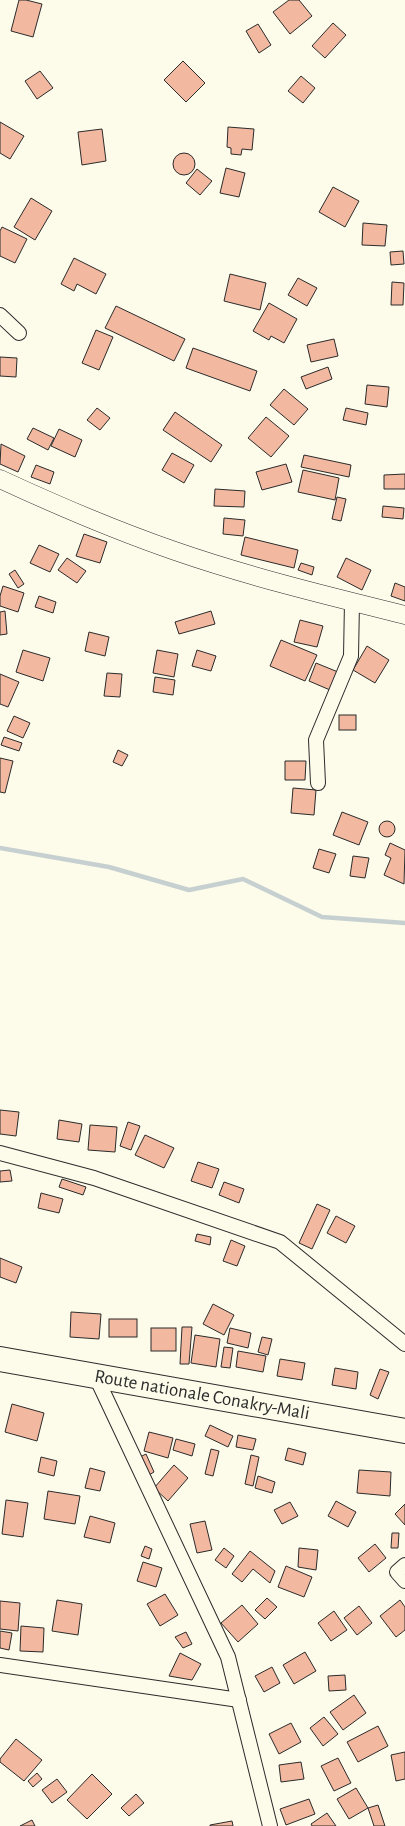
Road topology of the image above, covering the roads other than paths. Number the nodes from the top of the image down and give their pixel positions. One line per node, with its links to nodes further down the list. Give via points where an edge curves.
1 (0, 315): 2 (street)
2 (19, 333)
3 (0, 479): 4 (street, via 175,551)
4 (352, 602): 5 (street); 6 (street, via 351,656 316,740)
5 (405, 615)
6 (318, 783)
7 (0, 1153): 8 (street, via 94,1178 280,1242)
8 (405, 1344)
9 (0, 1359): 10 (highway, Route nationale Conakry-Mali)
10 (96, 1376): 11 (highway, Route nationale Conakry-Mali); 15 (street, via 228,1657)
11 (405, 1430)
12 (405, 1565): 13 (street, via 397,1572)
13 (405, 1581)
14 (0, 1665): 15 (street)
15 (239, 1700): 16 (street)
16 (270, 1826)

